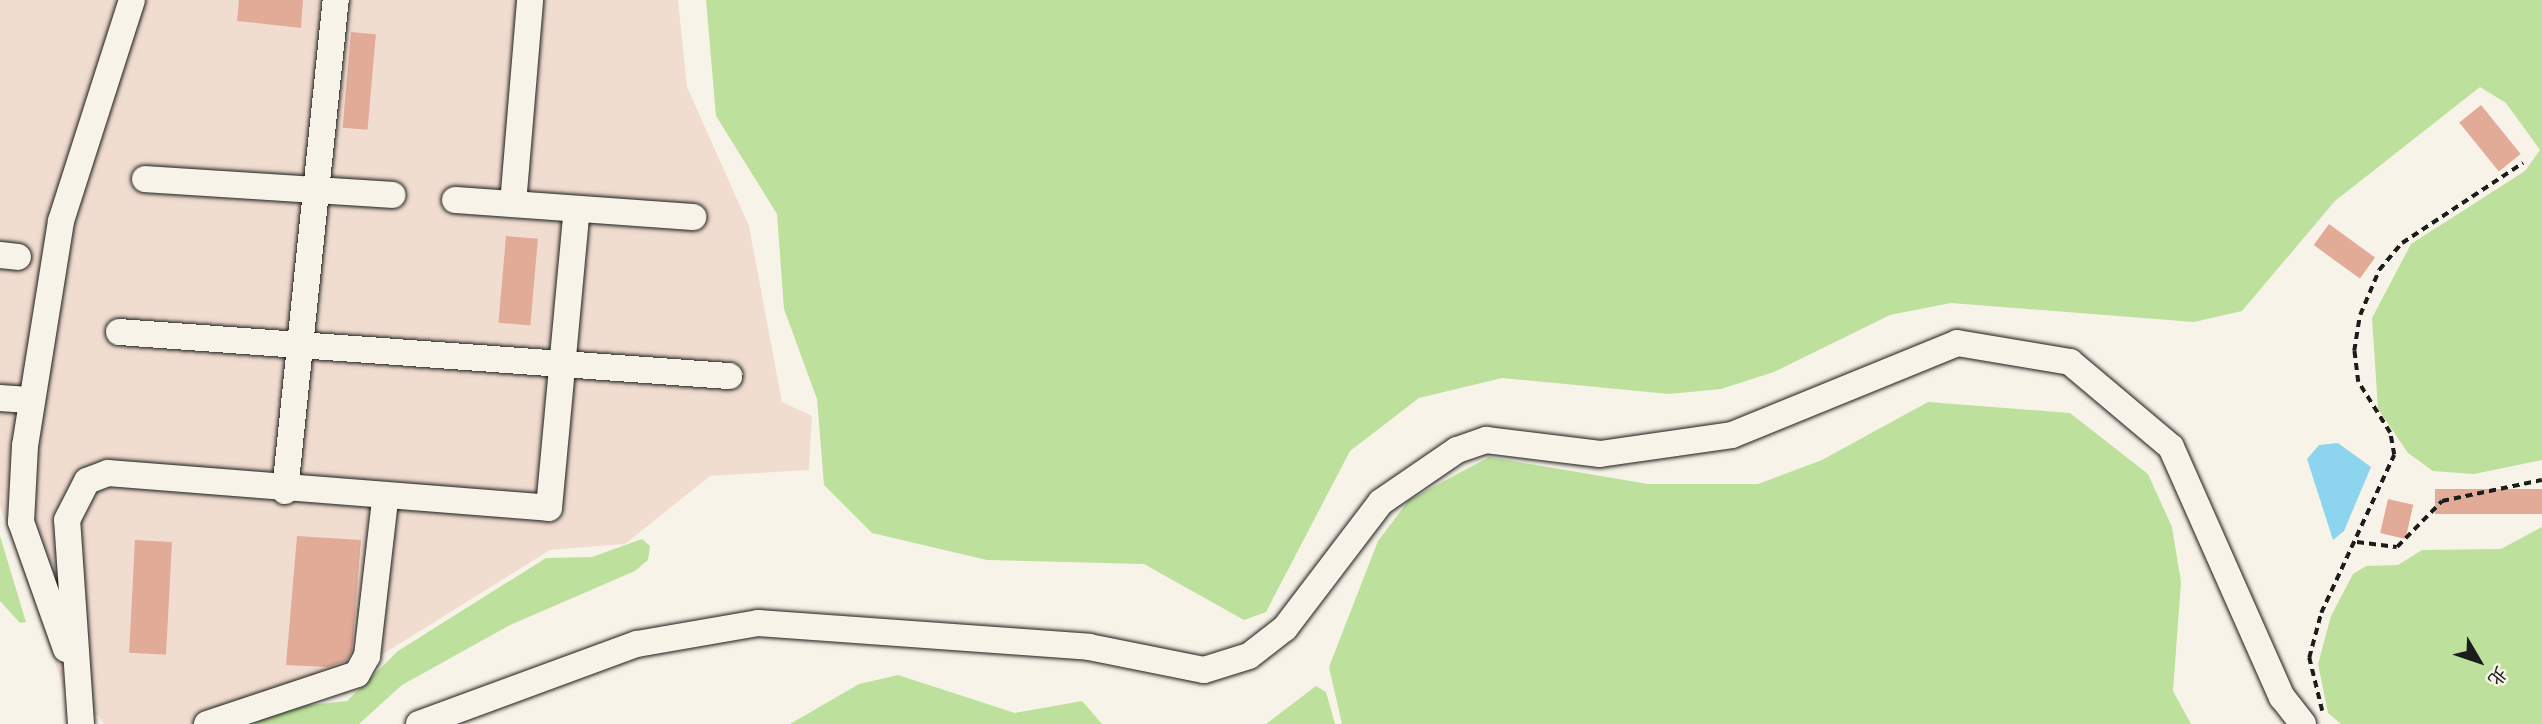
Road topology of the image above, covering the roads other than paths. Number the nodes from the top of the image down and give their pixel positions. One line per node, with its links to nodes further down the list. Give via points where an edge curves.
1 (132, 0): 16 (street, via 61,221)
2 (336, 0): 5 (street)
3 (530, 0): 8 (street)
4 (145, 179): 5 (street)
5 (316, 190): 6 (street); 12 (street)
6 (392, 195)
7 (455, 200): 8 (street)
8 (513, 204): 9 (street)
9 (577, 209): 10 (street); 13 (street)
10 (693, 217)
11 (119, 332): 12 (street)
12 (300, 345): 13 (street); 17 (street)
13 (563, 364): 14 (street); 18 (street, via 549,508)
14 (729, 376)
15 (0, 398): 16 (street)
16 (32, 400): 19 (street, via 21,522)
17 (285, 491): 18 (street); 19 (street, via 108,474 88,481 67,520)
18 (385, 499): 22 (street, via 367,656 356,674)
19 (75, 670): 21 (street)
20 (2312, 719): 23 (street, via 2282,697 2171,447 2070,362 1957,343 1732,435 1600,454 1486,440 1457,450 1381,502 1285,628 1249,656 1204,670 1088,647 758,623 638,644)
21 (81, 724)
22 (208, 724)
23 (419, 724)

